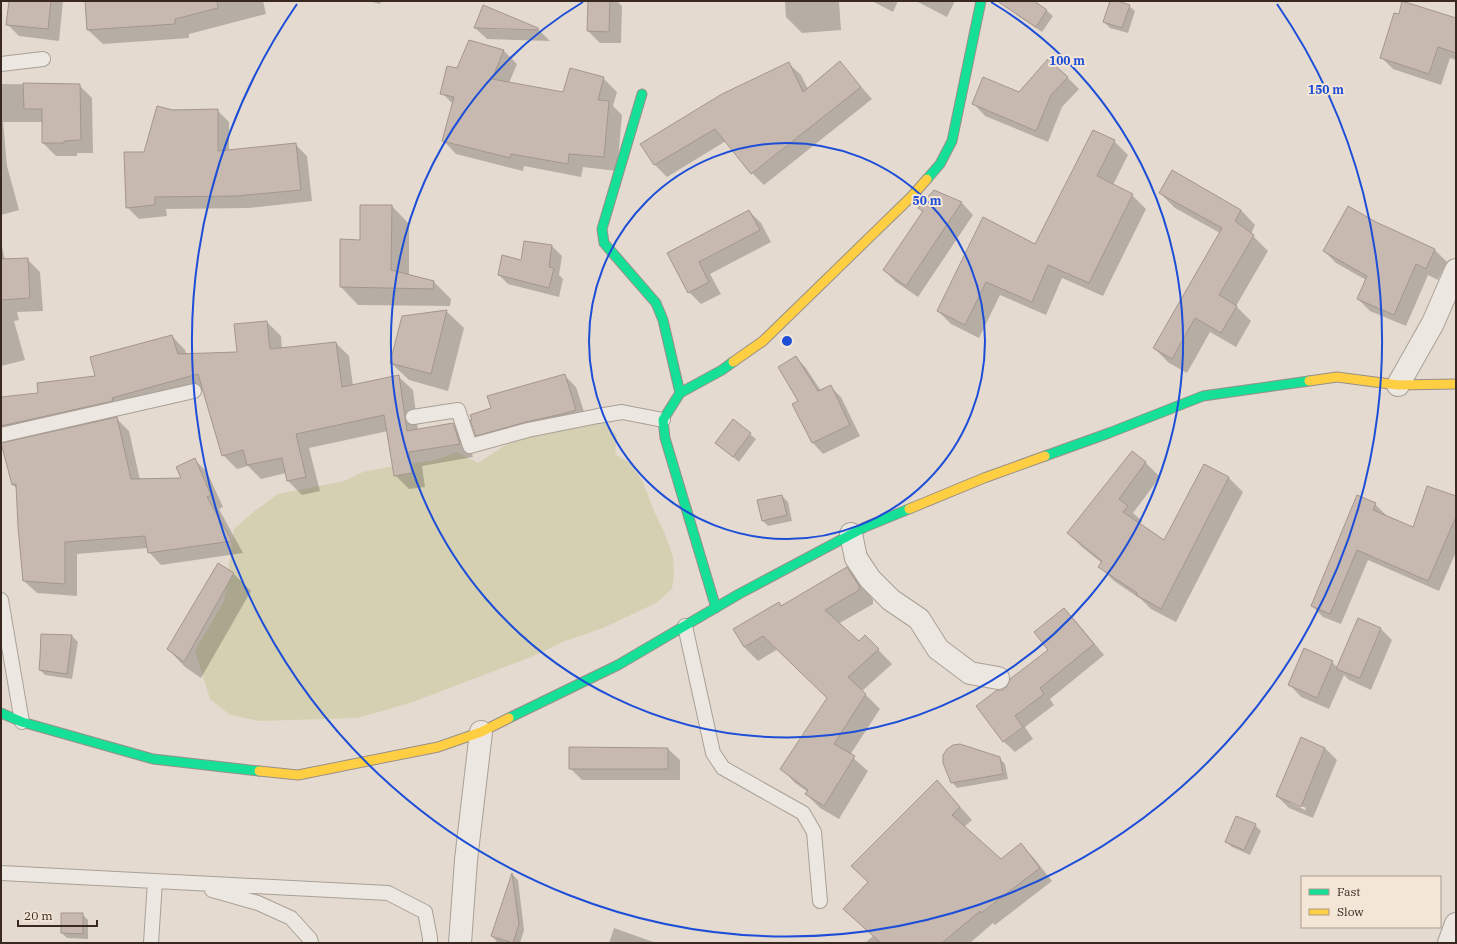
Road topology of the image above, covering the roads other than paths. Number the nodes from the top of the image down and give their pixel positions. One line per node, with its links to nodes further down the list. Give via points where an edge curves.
1 (981, 1): 9 (street, via 952,141 940,164 912,196 763,341 722,370)
2 (44, 59): 3 (lane)
3 (1, 64)
4 (642, 94): 9 (street, via 602,229 604,243 656,303 663,320)
5 (1456, 270): 7 (street, via 1433,324)
6 (1456, 384): 7 (street)
7 (1398, 385): 13 (street, via 1337,377 1203,396 984,478)
8 (194, 391): 12 (lane)
9 (680, 393): 11 (street)
10 (413, 417): 11 (lane, via 458,410 470,446 528,430 622,412)
11 (663, 420): 15 (street, via 665,438)
12 (1, 435)
13 (851, 534): 15 (street); 17 (street, via 856,558 870,579 891,600 918,619 938,649 970,673)
14 (1, 600): 19 (lane)
15 (716, 608): 16 (street)
16 (685, 626): 20 (street, via 618,665); 24 (lane, via 714,753 723,768 803,813 814,832)
17 (998, 678)
18 (1, 713): 19 (street)
19 (22, 722): 20 (street, via 153,759 298,776 438,747)
20 (481, 732): 29 (street, via 466,860)
21 (1, 873): 22 (lane)
22 (155, 881): 23 (lane); 26 (lane)
23 (187, 883): 27 (lane, via 258,903 291,918); 28 (lane, via 388,893 425,912)
24 (820, 901)
25 (1456, 924): 30 (street)
26 (151, 943)
27 (311, 943)
28 (430, 943)
29 (460, 943)
30 (1449, 943)

